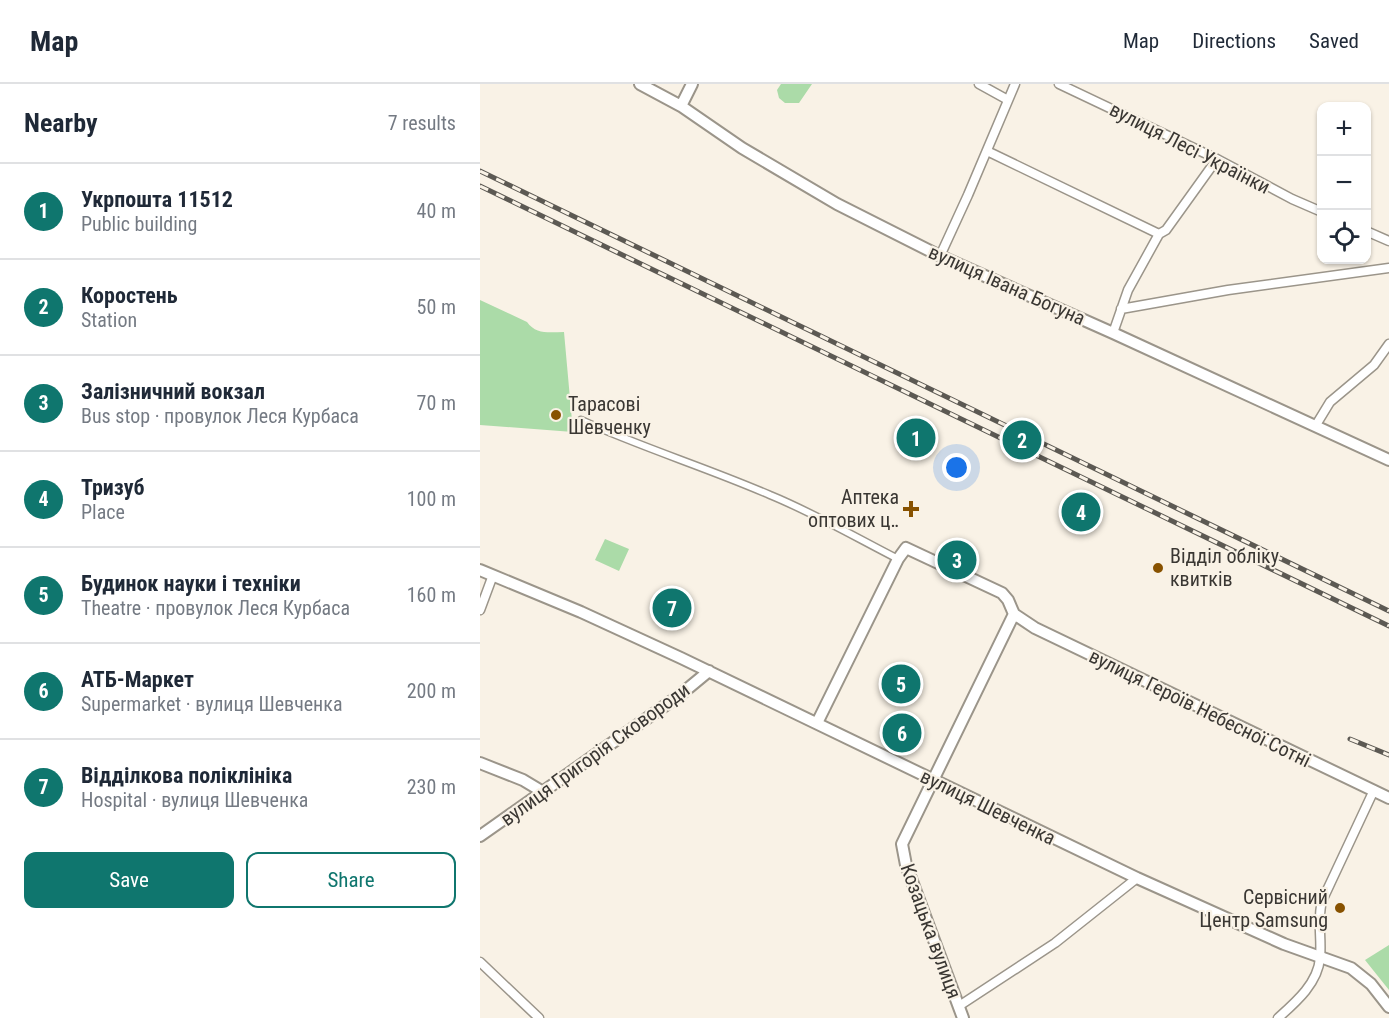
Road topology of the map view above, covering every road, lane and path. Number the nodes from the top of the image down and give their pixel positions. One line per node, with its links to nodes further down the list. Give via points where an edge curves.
1 (640, 84): 7 (street, вулиця Івана Богуна)
2 (692, 84): 7 (street)
3 (979, 84): 6 (street)
4 (1015, 84): 6 (street)
5 (1059, 84): 9 (street, вулиця Лесі Українки)
6 (1008, 100): 8 (street)
7 (681, 106): 14 (street, вулиця Івана Богуна, via 742,148 829,199)
8 (987, 151): 12 (street); 14 (street)
9 (1217, 159): 10 (street, вулиця Лесі Українки); 12 (street, via 1166,230)
10 (1317, 210)
11 (1371, 233): 13 (street)
12 (1159, 234): 16 (street)
13 (1389, 241)
14 (940, 256): 17 (street, вулиця Івана Богуна)
15 (1389, 268): 16 (street)
16 (1121, 309): 17 (street)
17 (1113, 333): 20 (street, вулиця Івана Богуна)
18 (1389, 344): 20 (street, via 1374,365 1330,402)
19 (581, 420): 22 (street, via 772,496)
20 (1316, 425): 21 (street, вулиця Івана Богуна)
21 (1389, 460)
22 (900, 556): 26 (street, via 906,548 910,549 1002,593); 28 (street)
23 (480, 570): 24 (street, вулиця Шевченка)
24 (494, 575): 25 (street); 27 (street, вулиця Шевченка)
25 (480, 610)
26 (1014, 614): 30 (street); 31 (street, вулиця Героїв Небесної Сотні, via 1035,628)
27 (709, 671): 28 (street, вулиця Шевченка); 32 (street, вулиця Григорія Сковороди)
28 (817, 723): 30 (street, вулиця Шевченка)
29 (480, 763): 32 (street)
30 (935, 781): 35 (street, вулиця Шевченка); 38 (street, Козацька вулиця, via 902,844 906,866)
31 (1374, 790): 33 (street, вулиця Героїв Небесної Сотні); 36 (street, via 1322,901)
32 (543, 792): 34 (street, вулиця Григорія Сковороди)
33 (1389, 798)
34 (480, 837)
35 (1137, 878): 36 (street, вулиця Шевченка); 38 (street, via 1055,943)
36 (1320, 958): 39 (street, вулиця Шевченка, via 1359,972); 42 (street, via 1311,984)
37 (480, 962): 40 (street)
38 (959, 1006): 41 (street, Козацька вулиця)
39 (1389, 1007)
40 (539, 1018)
41 (963, 1018)
42 (1278, 1018)

